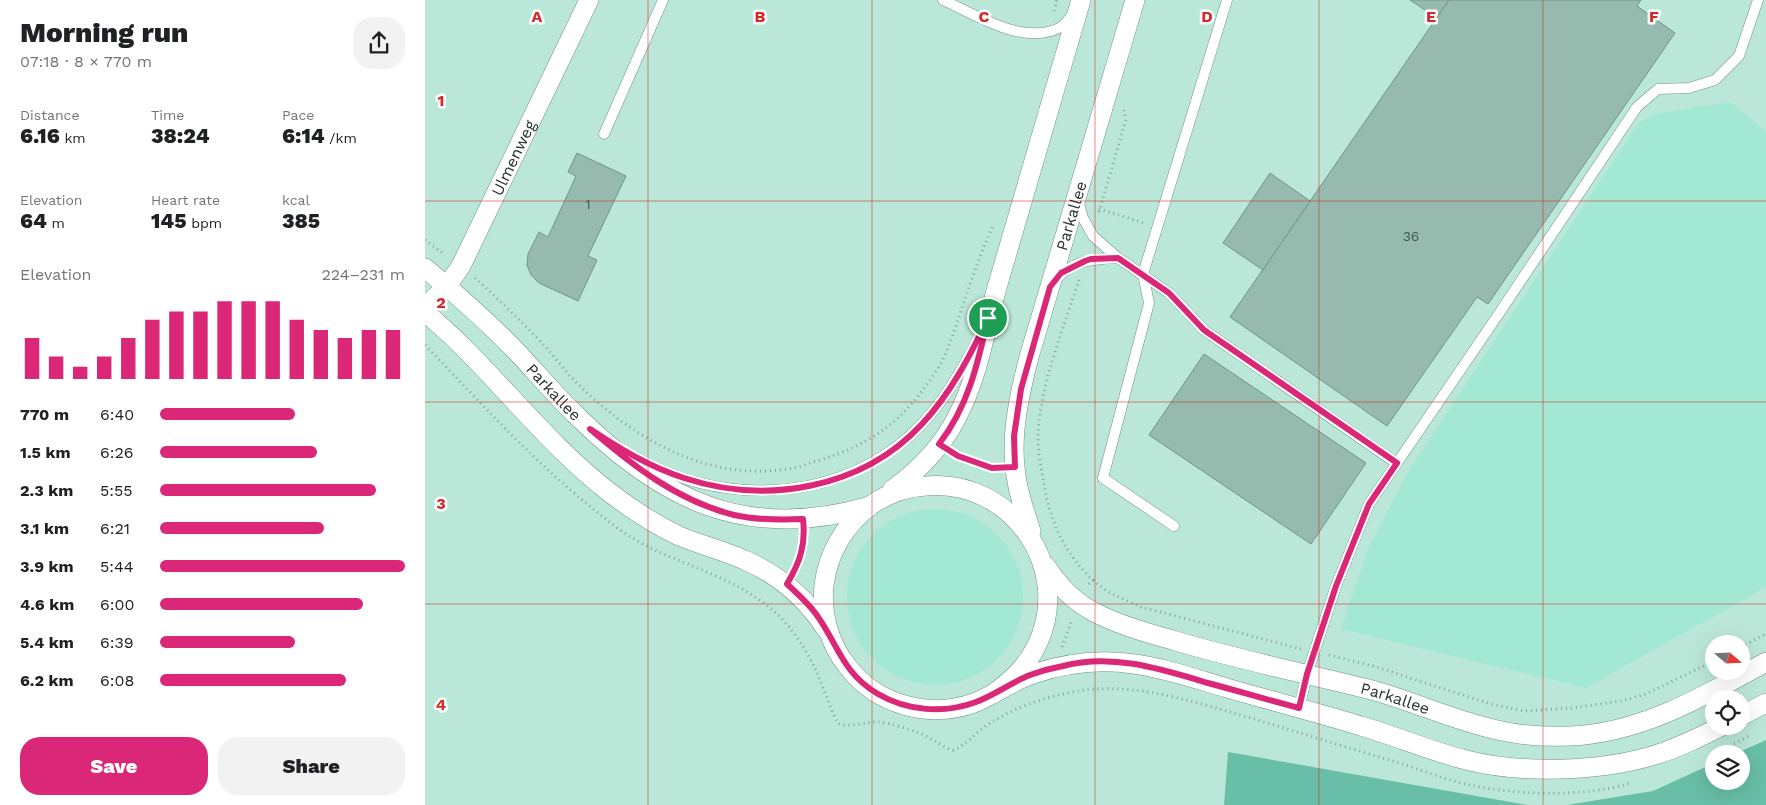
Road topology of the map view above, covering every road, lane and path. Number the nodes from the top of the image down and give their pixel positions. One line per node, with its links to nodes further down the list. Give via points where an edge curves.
1 (589, 0): 20 (street, Ulmenweg)
2 (663, 0): 11 (lane)
3 (943, 0): 9 (lane, via 1015,32)
4 (1057, 0): 9 (path)
5 (1081, 0): 9 (lane, via 1062,26); 27 (street, Parkallee)
6 (1135, 0): 12 (street, Parkallee)
7 (1227, 0): 15 (lane)
8 (1758, 0): 33 (lane, via 1739,56 1715,80 1689,88 1659,89 1637,107)
9 (1047, 32)
10 (1123, 106): 13 (path, via 1126,120)
11 (604, 134)
12 (1077, 195): 16 (lane, via 1083,218); 24 (street, Parkallee)
13 (1099, 209): 15 (path); 16 (path)
14 (995, 221): 29 (path, via 949,345 936,371)
15 (1156, 227): 22 (lane)
16 (1093, 236): 18 (lane)
17 (425, 240): 20 (path)
18 (1118, 258): 19 (lane); 22 (lane)
19 (1085, 261): 24 (lane, via 1061,273); 34 (path, via 1045,392 1038,440)
20 (461, 266): 23 (street, Ulmenweg); 36 (path, via 541,342 595,400 643,437 687,458 733,470 755,472)
21 (425, 268): 23 (street, Parkallee)
22 (1143, 274): 33 (lane, via 1169,293 1204,330); 40 (lane, via 1149,304 1103,478)
23 (447, 286): 25 (street, Ulmenweg); 31 (street, Parkallee)
24 (1050, 287): 35 (street, Parkallee, via 1021,389 1014,436)
25 (425, 307)
26 (425, 312): 43 (street, Parkallee, via 464,347 564,453 607,491 659,526 746,560)
27 (988, 318): 30 (lane, via 958,376); 32 (street, Parkallee, via 972,382 957,418)
28 (425, 345): 50 (path, via 549,472 609,521 660,553 733,583 784,620 815,667 838,724 879,722 920,733 953,750 993,721 1069,692)
29 (908, 410): 30 (path); 36 (path, via 885,429 845,452)
30 (922, 424): 37 (lane, via 901,444 861,469 825,483)
31 (590, 429): 37 (lane, via 641,460 685,478 745,490); 39 (street, Parkallee, via 641,470 685,497 735,515)
32 (939, 444): 35 (path, via 958,456 992,468); 38 (street, Parkallee, via 919,468)
33 (1397, 463): 48 (lane, via 1369,504 1336,586)
34 (1040, 464): 35 (path); 42 (path, via 1049,504 1063,543)
35 (1015, 467): 41 (street, Parkallee, via 1020,498)
36 (794, 468): 37 (path)
37 (799, 488)
38 (874, 504): 39 (street, Parkallee, via 830,516); 41 (street, Parkallee, via 895,492 915,486 957,487 996,502 1026,531); 46 (street, Parkallee, via 855,519 832,554 823,594 824,615)
39 (803, 519): 43 (path, via 805,538 795,571)
40 (1174, 526)
41 (1039, 553): 44 (street, Parkallee, via 1061,588); 53 (street, Parkallee, via 1047,592 1041,634 1020,671)
42 (1093, 580): 44 (path); 48 (path, via 1108,592 1141,607)
43 (787, 584): 46 (street, Parkallee, via 805,601)
44 (1078, 603): 50 (path, via 1062,649); 52 (street, Parkallee, via 1105,618 1148,633)
45 (1766, 634): 47 (path)
46 (830, 635): 53 (street, Parkallee, via 850,671 892,701 926,709 943,709 961,707)
47 (1750, 642)
48 (1315, 652): 51 (path, via 1524,711 1621,701 1646,694); 52 (lane)
49 (1766, 662): 52 (street, Parkallee, via 1661,716 1615,730 1573,736 1531,736 1502,731 1371,690)
50 (1064, 665): 53 (street, Parkallee, via 1032,674); 55 (street, Parkallee, via 1103,661 1139,664)
51 (1705, 665)
52 (1307, 674): 55 (lane)
53 (993, 694)
54 (1766, 703): 56 (street)
55 (1299, 708): 57 (street, Parkallee, via 1467,760 1523,768 1609,766 1675,748)
56 (1750, 711)
57 (1705, 734)

